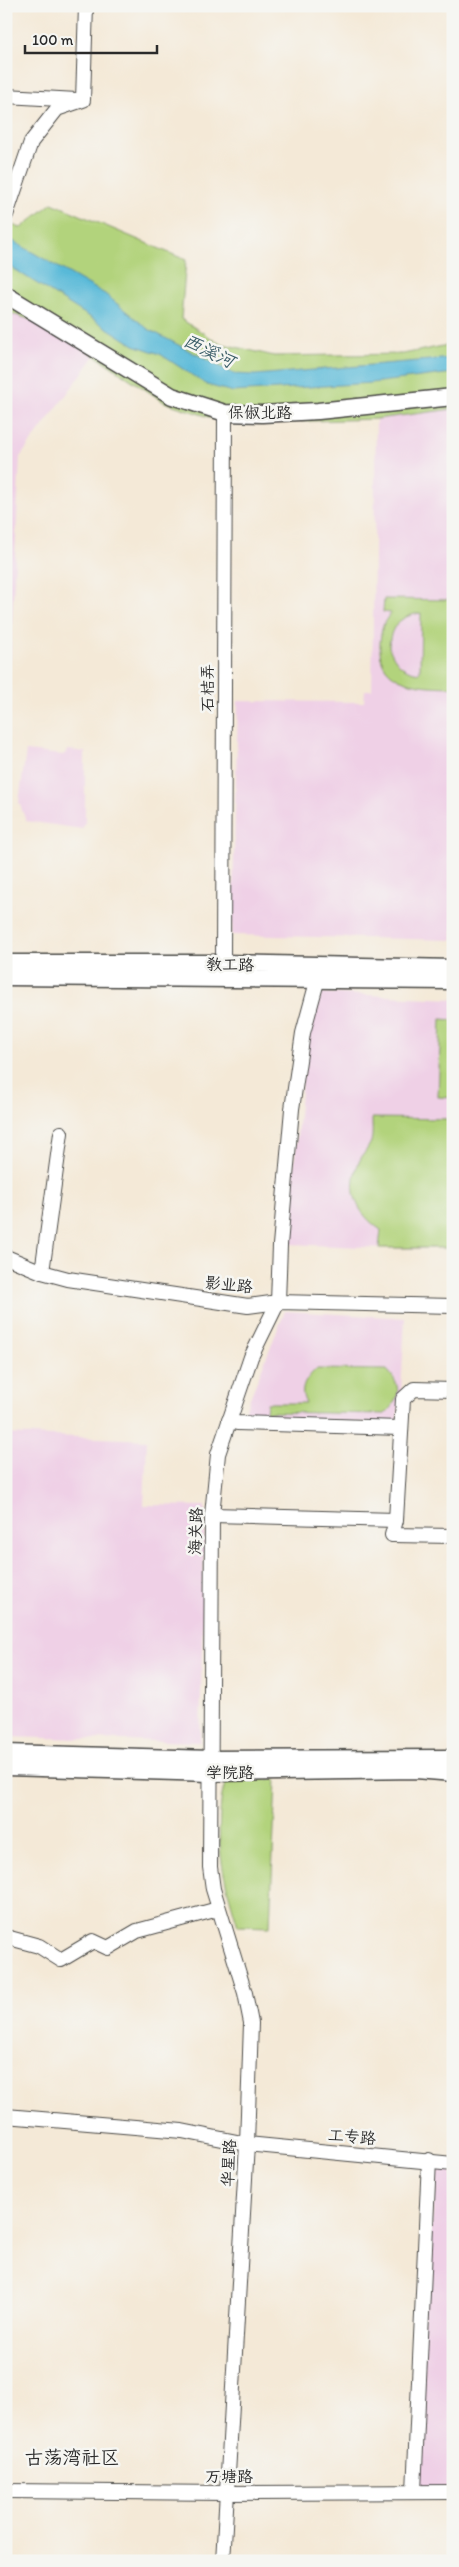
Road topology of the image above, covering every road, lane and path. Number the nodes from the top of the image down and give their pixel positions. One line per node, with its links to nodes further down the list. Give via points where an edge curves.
1 (86, 6): 3 (street)
2 (6, 96): 3 (street)
3 (83, 100): 4 (street, via 57,109 31,142)
4 (6, 215)
5 (6, 295): 7 (main road, 保俶北路, via 172,396)
6 (453, 397): 7 (main road, 保俶北路, via 318,411)
7 (225, 413): 9 (street, 石桔弄)
8 (6, 963): 9 (main road, 教工路)
9 (223, 964): 10 (main road, 教工路)
10 (453, 968)
11 (6, 977): 12 (main road, 教工路)
12 (318, 978): 13 (main road, 教工路); 17 (street, via 303,1034 292,1109)
13 (453, 981)
14 (60, 1132): 16 (street)
15 (6, 1258): 16 (street, 影业路)
16 (42, 1272): 17 (street, 影业路, via 68,1279 248,1306)
17 (278, 1302): 18 (street, 影业路); 20 (street, 海关路, via 251,1357)
18 (453, 1306)
19 (453, 1390): 21 (street, via 414,1389 403,1399)
20 (229, 1420): 21 (street, via 237,1423); 22 (street, 海关路, via 218,1454)
21 (400, 1428): 23 (street)
22 (212, 1515): 23 (street); 28 (street, 海关路)
23 (396, 1520): 24 (street, via 392,1536)
24 (453, 1536)
25 (6, 1754): 28 (main road, 学院路)
26 (453, 1758): 28 (main road, 学院路)
27 (6, 1766): 28 (main road, 学院路)
28 (211, 1766): 29 (main road, 学院路); 30 (street, 华星路, via 210,1867)
29 (453, 1773)
30 (218, 1909): 31 (street, via 137,1931 108,1948 93,1941 61,1960 39,1946); 33 (street, 华星路, via 245,1993 251,2023)
31 (6, 1937)
32 (6, 2116): 33 (street, 工专路, via 182,2130)
33 (247, 2144): 34 (street, 工专路); 39 (street, 华星路)
34 (429, 2160): 35 (street, 工专路); 37 (street)
35 (453, 2164)
36 (6, 2491): 39 (street, 万塘路)
37 (414, 2491): 38 (street, 万塘路); 39 (street, 万塘路)
38 (453, 2492)
39 (228, 2493): 40 (street, 华星路)
40 (223, 2561)

